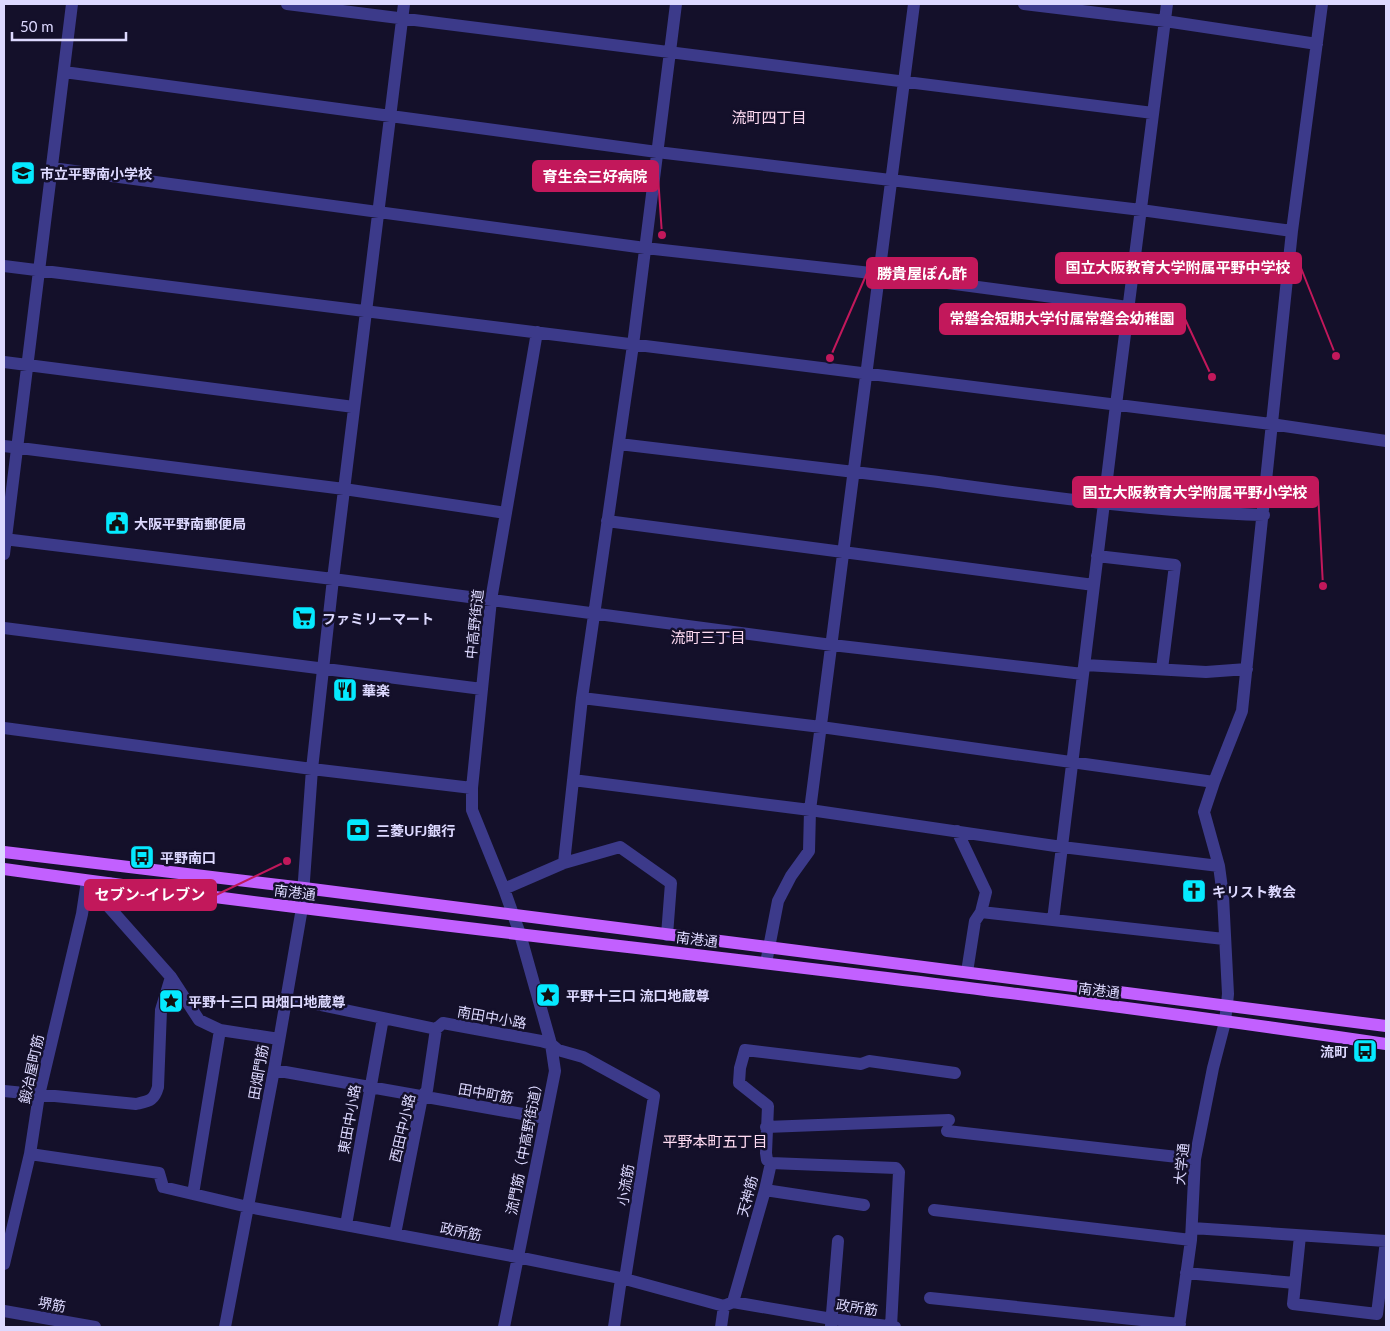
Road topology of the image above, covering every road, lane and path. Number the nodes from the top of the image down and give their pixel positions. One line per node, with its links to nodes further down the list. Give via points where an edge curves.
1 (72, 4): 13 (street)
2 (287, 4): 9 (street)
3 (404, 4): 9 (street)
4 (676, 4): 12 (street)
5 (914, 4): 14 (street)
6 (1024, 4): 10 (street)
7 (1167, 4): 10 (street)
8 (1322, 4): 11 (street, 大学通)
9 (402, 19): 12 (street); 16 (street)
10 (1165, 21): 11 (street); 15 (street)
11 (1317, 44): 22 (street, 大学通)
12 (670, 53): 14 (street); 17 (street)
13 (64, 72): 16 (street); 18 (street)
14 (905, 80): 15 (street); 19 (street)
15 (1153, 113): 20 (street)
16 (390, 117): 17 (street); 21 (street)
17 (657, 152): 19 (street); 23 (street)
18 (52, 168): 21 (street); 25 (street)
19 (892, 180): 20 (street); 26 (street)
20 (1141, 210): 22 (street); 27 (street)
21 (378, 213): 23 (street); 28 (street)
22 (1292, 231): 36 (street, 大学通)
23 (645, 248): 26 (street); 30 (street)
24 (4, 266): 25 (street)
25 (40, 269): 28 (street); 32 (street)
26 (880, 274): 27 (street); 33 (street)
27 (1128, 307): 34 (street)
28 (366, 312): 29 (street); 35 (street)
29 (537, 332): 30 (street); 44 (street, 中高野街道)
30 (633, 345): 33 (street); 38 (street)
31 (4, 362): 32 (street)
32 (27, 365): 35 (street); 40 (street)
33 (867, 374): 34 (street); 41 (street)
34 (1116, 405): 36 (street); 43 (street)
35 (354, 407): 42 (street)
36 (1271, 424): 37 (street); 45 (street, 大学通)
37 (1386, 441)
38 (619, 444): 41 (street); 46 (street)
39 (4, 446): 40 (street)
40 (17, 448): 42 (street); 47 (street)
41 (854, 472): 43 (street); 48 (street)
42 (344, 489): 44 (street); 51 (street)
43 (1103, 504): 45 (street, via 1210,514); 50 (street)
44 (506, 513): 53 (street, 中高野街道)
45 (1264, 514): 59 (street, 大学通)
46 (608, 521): 48 (street); 54 (street)
47 (5, 539): 49 (street); 51 (street)
48 (844, 553): 52 (street); 56 (street)
49 (4, 554)
50 (1097, 556): 52 (street); 58 (street, via 1175,565)
51 (333, 579): 53 (street); 57 (street)
52 (1094, 585): 60 (street)
53 (491, 600): 54 (street); 61 (street, 中高野街道)
54 (594, 614): 56 (street); 62 (street)
55 (4, 628): 57 (street)
56 (832, 645): 60 (street); 63 (street)
57 (323, 669): 61 (street); 66 (street)
58 (1162, 669): 59 (street, via 1206,672); 60 (street)
59 (1248, 669): 68 (street, 大学通, via 1242,711)
60 (1084, 670): 65 (street)
61 (482, 689): 69 (street, 中高野街道)
62 (582, 698): 63 (street); 67 (street)
63 (821, 727): 65 (street); 70 (street)
64 (4, 728): 66 (street)
65 (1072, 764): 68 (street); 72 (street)
66 (312, 769): 69 (street); 79 (street)
67 (573, 780): 70 (street); 74 (street)
68 (1214, 782): 75 (street, 大学通, via 1204,812)
69 (472, 788): 80 (street, 中高野街道, via 472,810)
70 (810, 810): 71 (street); 88 (street, via 809,852 778,901)
71 (958, 831): 72 (street); 82 (street, via 986,892)
72 (1062, 847): 75 (street); 84 (street)
73 (4, 852): 79 (main road, 南港通)
74 (564, 863): 80 (street); 86 (street, via 620,847 671,883)
75 (1219, 866): 87 (street, 大学通)
76 (4, 869): 77 (main road, 南港通)
77 (87, 881): 78 (main road, 南港通); 106 (street, 鍛冶屋町筋)
78 (109, 883): 81 (main road, 南港通); 91 (street, 田畑門筋, via 108,906)
79 (304, 888): 81 (street); 83 (main road, 南港通)
80 (504, 889): 83 (street, 中高野街道)
81 (302, 908): 85 (main road, 南港通); 92 (street)
82 (981, 912): 84 (street); 90 (street, via 975,921)
83 (513, 915): 85 (street, 流門筋（中高野街道）); 86 (main road, 南港通)
84 (1053, 920): 87 (street)
85 (520, 934): 89 (main road, 南港通); 100 (street, 流門筋（中高野街道）)
86 (668, 935): 88 (main road, 南港通)
87 (1224, 939): 93 (street, 大学通)
88 (768, 948): 89 (street); 90 (main road, 南港通)
89 (766, 963): 95 (main road, 南港通)
90 (967, 972): 93 (main road, 南港通)
91 (171, 977): 98 (street, 田畑門筋, via 199,1020); 106 (street, via 161,1010 155,1096 136,1104)
92 (287, 998): 94 (street, 南田中小路); 99 (street)
93 (1226, 1005): 95 (street, 大学通); 96 (main road, 南港通)
94 (383, 1018): 97 (street, 南田中小路); 104 (street, 東田中小路)
95 (1225, 1022): 101 (main road, 南港通); 112 (street, 大学通)
96 (1386, 1026)
97 (436, 1029): 100 (street, 南田中小路, via 443,1023); 108 (street, 西田中小路, via 427,1090)
98 (220, 1030): 99 (street, 田畑門筋); 115 (street)
99 (279, 1039): 102 (street, 田畑門筋)
100 (551, 1044): 107 (street, 南田中小路); 109 (street, 流門筋（中高野街道）, via 555,1071)
101 (1386, 1044)
102 (274, 1070): 104 (street, 田中町筋); 117 (street, 田畑門筋)
103 (955, 1074): 110 (street, 天神筋, via 869,1061 861,1064 744,1050 739,1083 768,1106)
104 (370, 1087): 108 (street, 田中町筋); 119 (street, 東田中小路)
105 (4, 1091): 106 (street)
106 (39, 1095): 111 (street, 鍛冶屋町筋)
107 (654, 1096): 129 (street, 小流筋)
108 (422, 1097): 109 (street, 田中町筋); 121 (street, 西田中小路)
109 (545, 1118): 126 (street, 流門筋（中高野街道）)
110 (766, 1127): 112 (street, via 948,1126); 113 (street, 天神筋, via 766,1153)
111 (30, 1154): 115 (street, 政所筋, via 159,1173 163,1187); 120 (street, 鍛冶屋町筋)
112 (1195, 1159): 122 (street, 大学通)
113 (771, 1164): 114 (street, 天神筋); 141 (street, via 896,1168 899,1172)
114 (766, 1190): 116 (street); 132 (street, 天神筋)
115 (193, 1194): 117 (street, 政所筋)
116 (864, 1205)
117 (248, 1207): 119 (street, 政所筋); 137 (street, 田畑門筋)
118 (934, 1210): 122 (street)
119 (346, 1225): 121 (street, 政所筋)
120 (7, 1232): 127 (street, 鍛冶屋町筋)
121 (395, 1234): 126 (street, 政所筋)
122 (1191, 1234): 123 (street); 128 (street, 大学通)
123 (1300, 1236): 125 (street); 130 (street)
124 (838, 1241): 134 (street)
125 (1386, 1241): 130 (street, via 1377,1314 1293,1304)
126 (517, 1257): 129 (street, 政所筋); 138 (street, 流門筋（中高野街道）)
127 (4, 1264)
128 (1186, 1273): 130 (street); 135 (street, 大学通)
129 (623, 1279): 132 (street, 政所筋); 139 (street, 小流筋)
130 (1295, 1283)
131 (930, 1298): 135 (street)
132 (728, 1304): 134 (street, 政所筋); 140 (street, 天神筋)
133 (4, 1311): 136 (street, 堺筋)
134 (832, 1323): 141 (street, 政所筋)
135 (1179, 1326)
136 (95, 1327)
137 (225, 1327)
138 (504, 1327)
139 (614, 1327)
140 (721, 1327)
141 (891, 1327): 142 (street, 政所筋)
142 (895, 1327)

